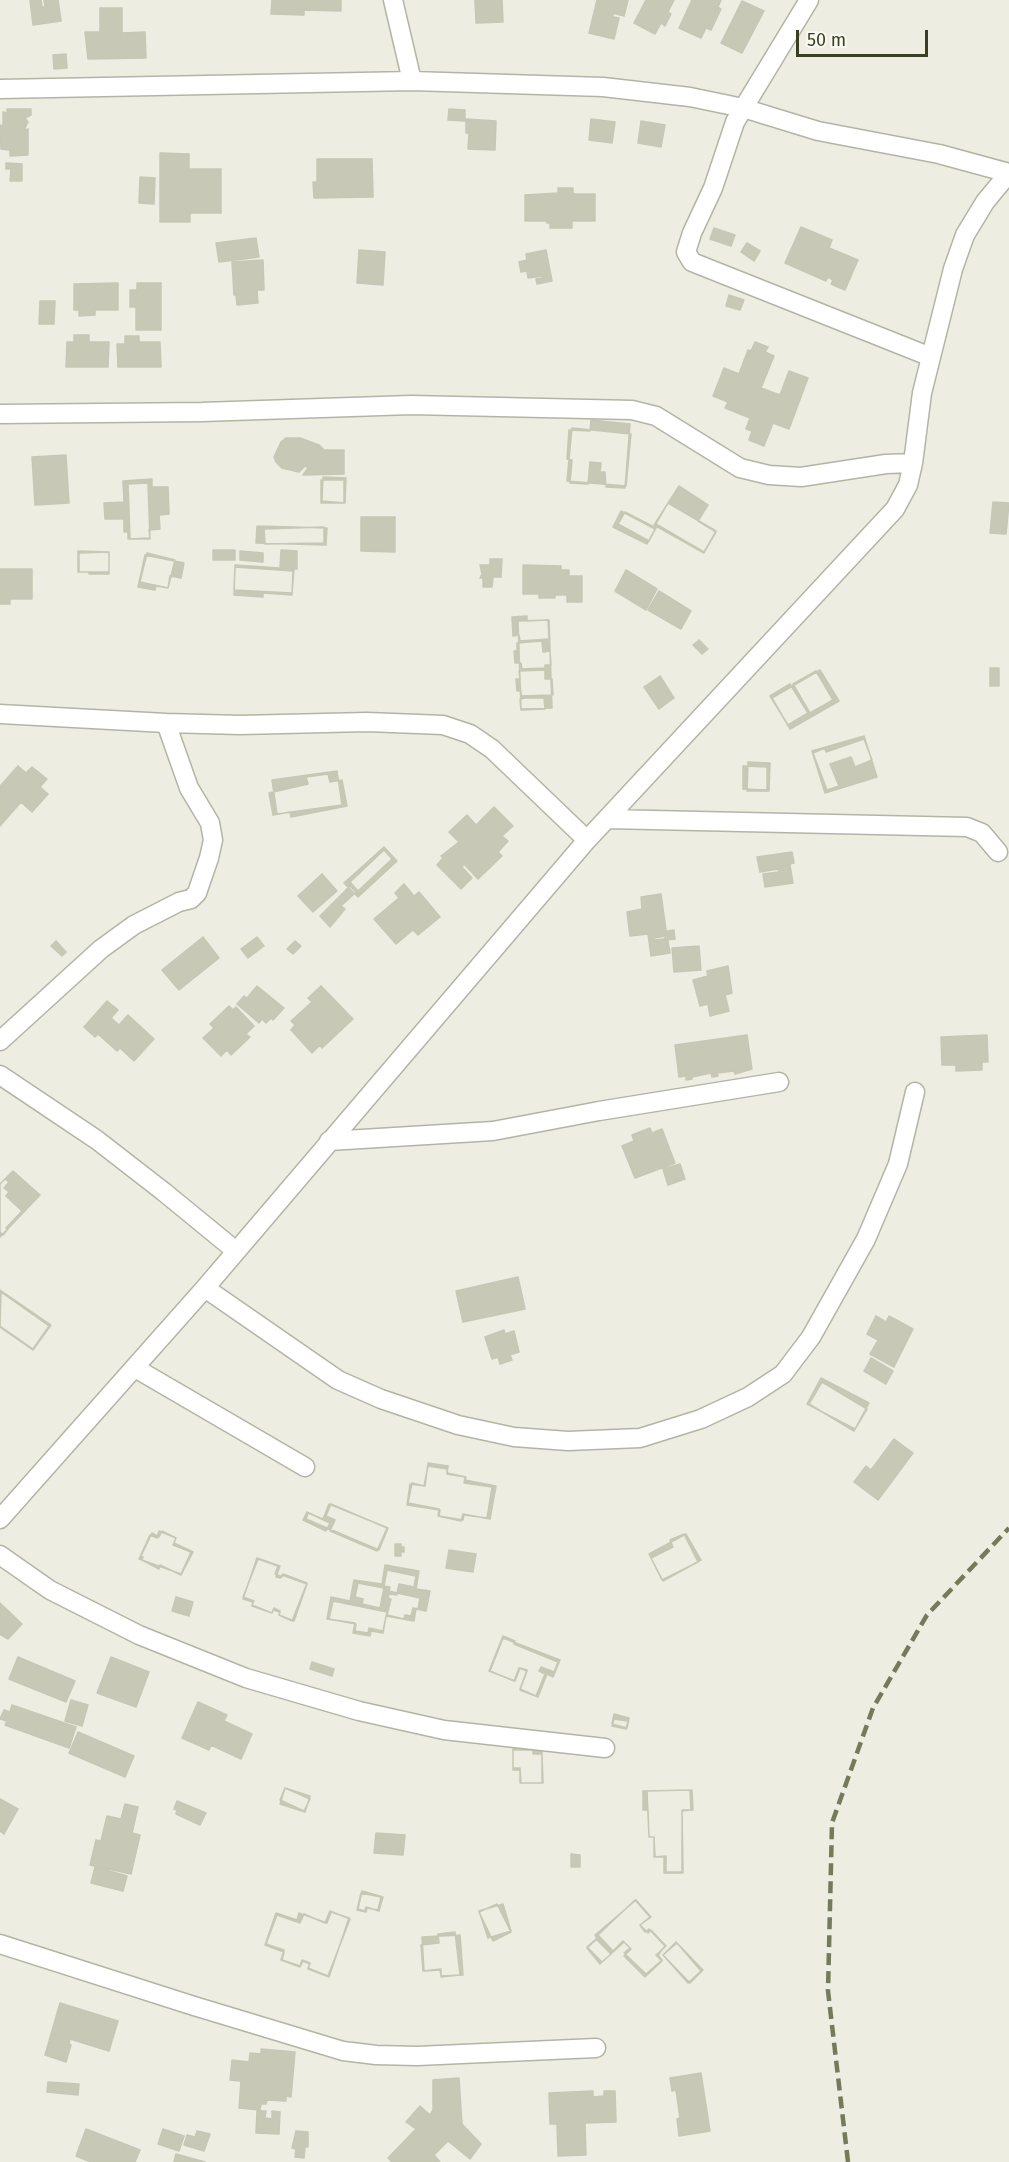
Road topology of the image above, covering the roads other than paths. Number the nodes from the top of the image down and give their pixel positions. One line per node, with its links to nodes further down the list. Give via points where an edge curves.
1 (393, 0): 3 (street)
2 (809, 0): 5 (street)
3 (412, 81): 4 (street); 5 (street, via 603,87 690,97)
4 (0, 89)
5 (743, 108): 6 (street, via 818,131 939,154); 7 (street, via 692,233 686,252 692,262)
6 (1009, 173): 7 (street, via 965,235 952,269)
7 (931, 357): 9 (street)
8 (0, 414): 9 (street, via 411,405 632,410 656,416 740,468 769,475 801,477)
9 (913, 463): 12 (street, via 908,485 895,509)
10 (0, 714): 11 (street)
11 (166, 723): 13 (street, via 443,725 470,734 492,749); 15 (street, via 189,788 210,823 213,840 197,893 134,925 101,949)
12 (607, 819): 13 (street); 14 (street, via 967,827 982,833)
13 (587, 840): 19 (street)
14 (998, 852)
15 (0, 1041)
16 (0, 1075): 20 (street, via 97,1140)
17 (779, 1082): 19 (street, via 493,1131)
18 (915, 1092): 21 (street, via 898,1164 866,1239 811,1337 783,1374 748,1397 700,1419 640,1437 568,1441 514,1437 458,1425 381,1400 338,1380)
19 (329, 1141): 20 (street)
20 (236, 1251): 21 (street)
21 (205, 1288): 22 (street)
22 (135, 1368): 23 (street); 24 (street)
23 (305, 1467)
24 (0, 1519)
25 (0, 1556): 26 (street, via 51,1590 139,1635 246,1678 359,1711 444,1730)
26 (605, 1748)
27 (0, 1944): 28 (street, via 343,2051 417,2056)
28 (596, 2048)

